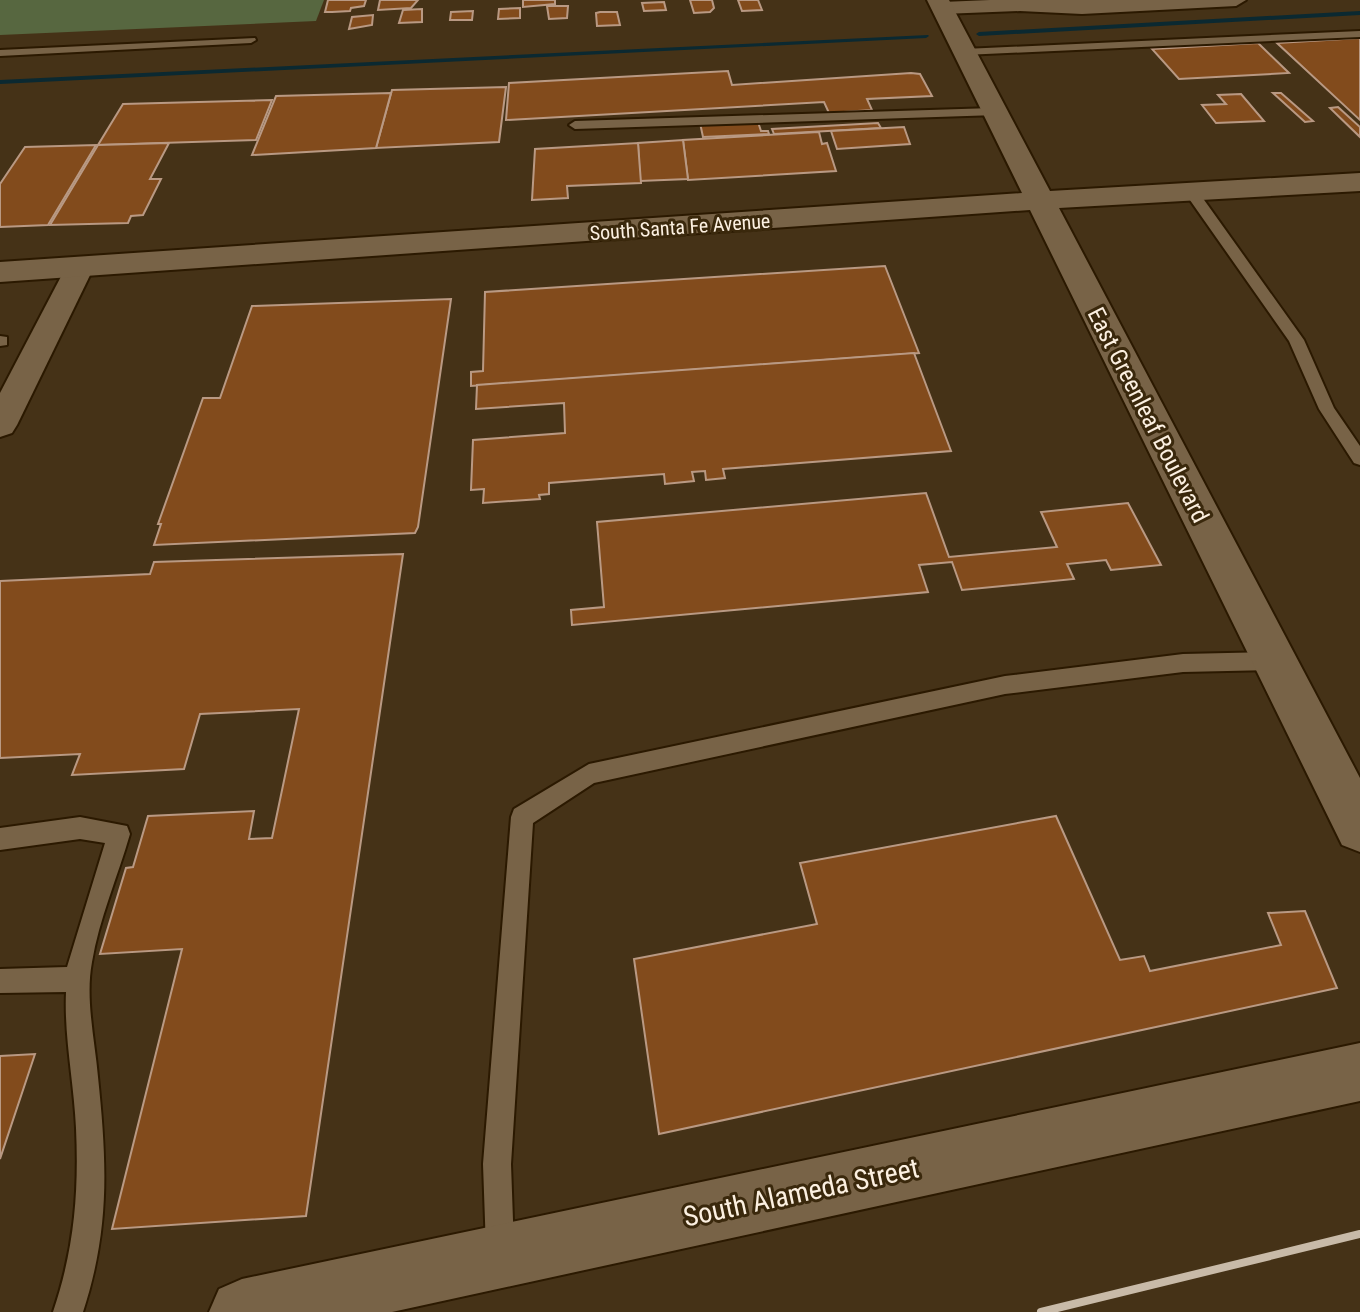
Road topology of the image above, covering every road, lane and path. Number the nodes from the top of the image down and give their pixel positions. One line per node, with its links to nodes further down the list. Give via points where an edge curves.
1 (1236, 0): 3 (street)
2 (940, 4): 3 (street); 6 (street, East Greenleaf Boulevard)
3 (1090, 4)
4 (1360, 34): 6 (lane)
5 (251, 40): 7 (lane)
6 (964, 52): 8 (street, East Greenleaf Boulevard)
7 (0, 53)
8 (993, 112): 9 (lane); 12 (street, East Greenleaf Boulevard)
9 (575, 125)
10 (1360, 182): 11 (street, South Santa Fe Avenue)
11 (1192, 193): 12 (street, South Santa Fe Avenue); 16 (lane, via 1296,340 1327,409)
12 (1040, 201): 13 (street, South Santa Fe Avenue); 17 (street, East Greenleaf Boulevard)
13 (80, 267): 14 (street, South Santa Fe Avenue); 15 (street)
14 (0, 272)
15 (0, 425)
16 (1360, 459)
17 (1274, 661): 18 (street, East Greenleaf Boulevard); 23 (lane, via 1183,663 989,689 589,774 522,817 497,1164)
18 (1360, 828)
19 (0, 839): 20 (lane, via 80,828 119,834 79,963)
20 (79, 979): 21 (lane); 24 (lane, via 91,1204 83,1266)
21 (0, 981)
22 (1360, 1072): 23 (street, South Alameda Street)
23 (501, 1256): 25 (street, South Alameda Street)
24 (68, 1312)
25 (242, 1312)

